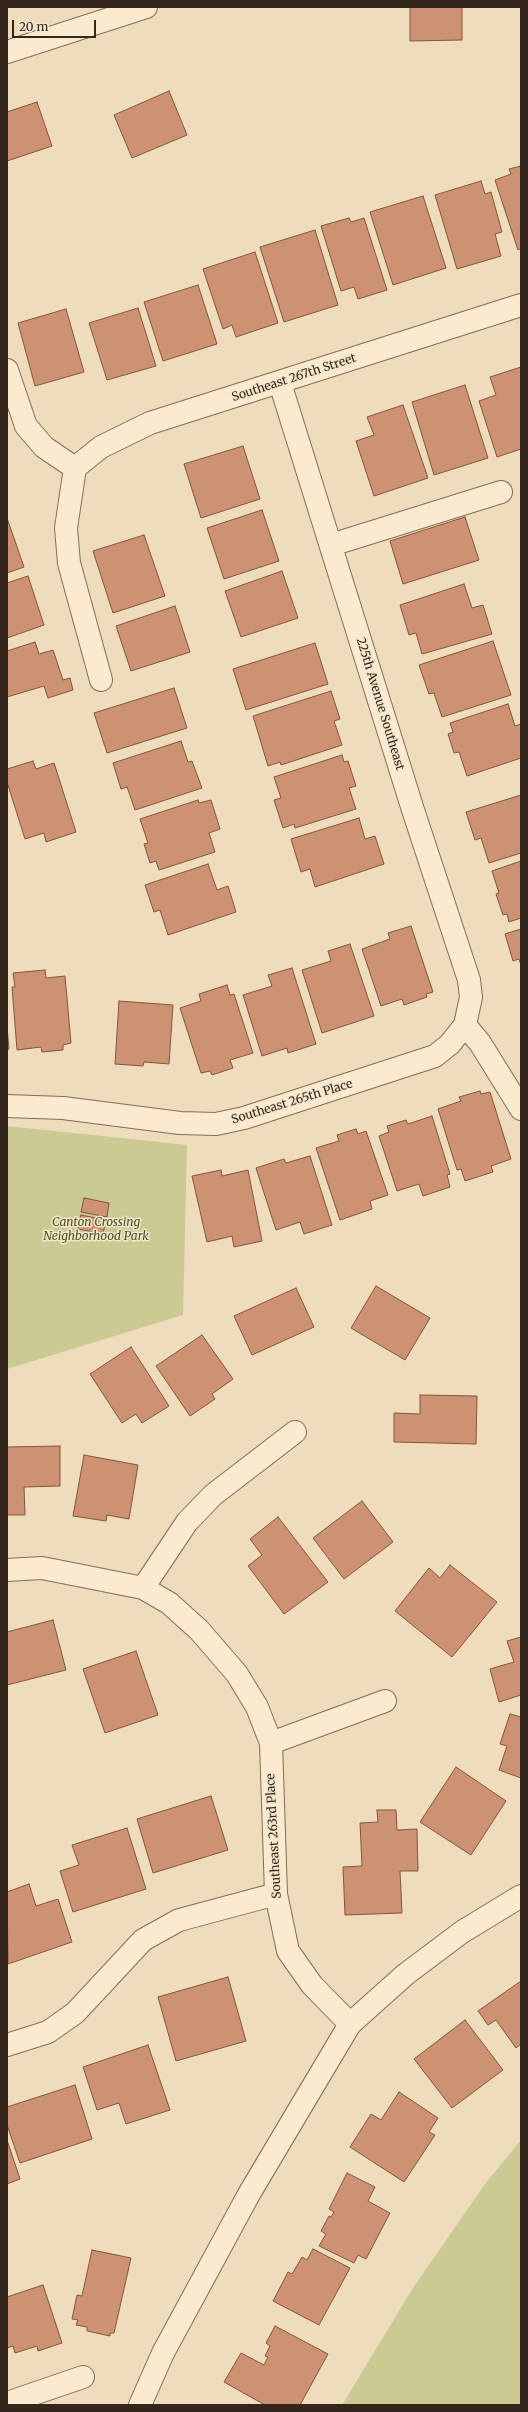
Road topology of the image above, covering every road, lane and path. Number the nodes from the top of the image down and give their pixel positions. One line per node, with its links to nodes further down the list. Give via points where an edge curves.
1 (146, 7): 2 (street)
2 (98, 14): 3 (street)
3 (7, 52)
4 (521, 305): 6 (street, Southeast 267th Street)
5 (7, 370): 7 (street, via 26,426 44,447)
6 (280, 383): 7 (street, Southeast 267th Street, via 150,423 100,447); 9 (street, 225th Avenue Southeast)
7 (75, 468): 10 (street, via 66,528 69,563)
8 (501, 492): 9 (street)
9 (331, 545): 11 (street, 225th Avenue Southeast, via 469,980 471,997)
10 (101, 680)
11 (465, 1025): 12 (street, Southeast 265th Place, via 450,1044 435,1056 244,1118 216,1124 180,1123 63,1108); 13 (street, via 480,1043)
12 (7, 1106)
13 (521, 1109)
14 (295, 1432): 16 (street, via 213,1495 187,1522)
15 (7, 1570): 16 (street, Southeast 263rd Place, via 42,1568)
16 (143, 1588): 18 (street, Southeast 263rd Place, via 169,1602 237,1674 257,1707)
17 (385, 1701): 18 (street)
18 (270, 1743): 19 (street, Southeast 263rd Place)
19 (276, 1894): 21 (street, Southeast 263rd Place, via 288,1951 294,1962 312,1985); 22 (street, via 179,1920 143,1940 75,2013 48,2032)
20 (521, 1896): 21 (street, via 462,1932 406,1974)
21 (350, 2024): 25 (street, via 249,2194 163,2353)
22 (7, 2045)
23 (83, 2377): 24 (street)
24 (7, 2403)
25 (140, 2405)

